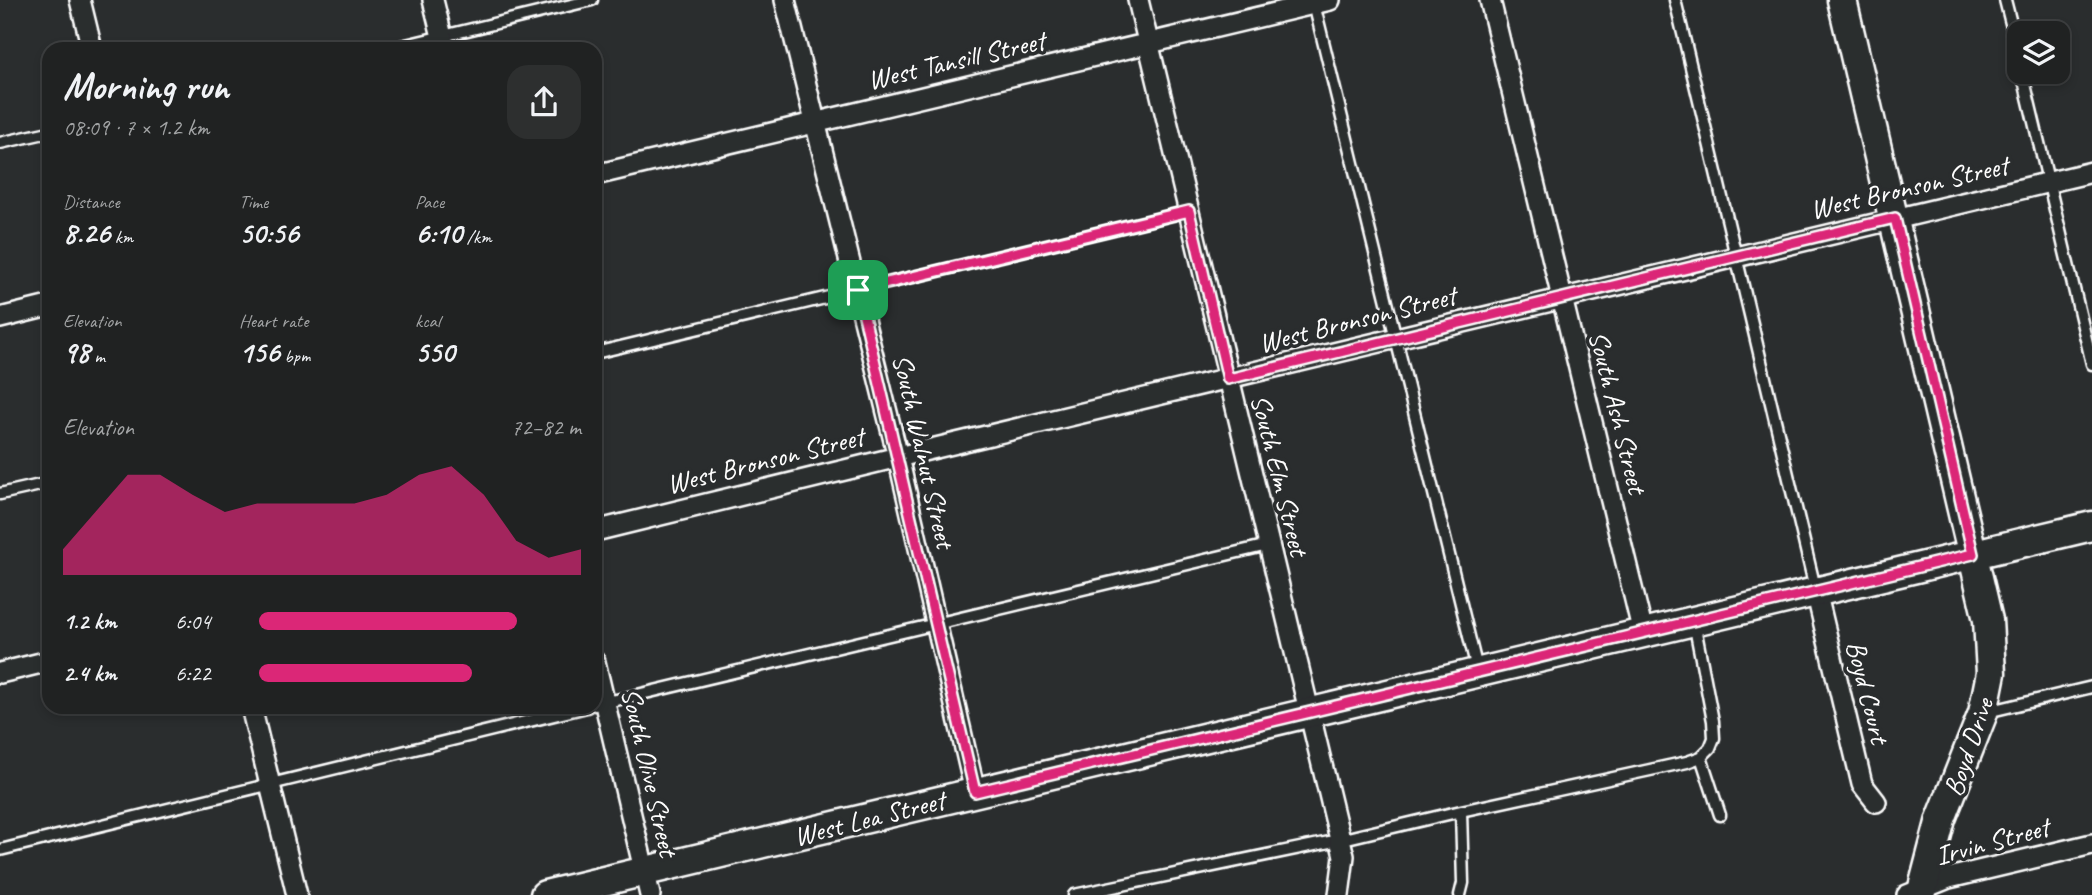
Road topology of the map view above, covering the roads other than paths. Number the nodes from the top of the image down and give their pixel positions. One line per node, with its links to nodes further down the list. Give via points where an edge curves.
1 (80, 0): 12 (street)
2 (433, 0): 13 (street)
3 (592, 0): 14 (lane)
4 (785, 0): 17 (street, South Walnut Street)
5 (1138, 0): 15 (street, South Elm Street)
6 (1490, 0): 27 (street, South Ash Street)
7 (1675, 0): 25 (lane)
8 (1842, 0): 24 (main road, Boyd Drive)
9 (2005, 0): 11 (lane)
10 (1322, 2): 15 (street, West Tansill Street); 30 (lane)
11 (2010, 21)
12 (90, 42)
13 (444, 42)
14 (447, 42)
15 (1149, 44): 17 (street, West Tansill Street); 23 (street, South Elm Street)
16 (2025, 84): 22 (lane)
17 (815, 122): 21 (street, West Tansill Street); 26 (street, South Walnut Street)
18 (42, 134): 19 (lane)
19 (0, 143)
20 (2092, 172): 22 (street, West Bronson Street)
21 (602, 173)
22 (2049, 182): 24 (street, West Bronson Street); 32 (lane)
23 (1189, 211): 26 (lane); 33 (street, South Elm Street)
24 (1895, 218): 25 (street, West Bronson Street); 40 (main road, Boyd Drive)
25 (1737, 257): 27 (street, West Bronson Street); 41 (lane)
26 (858, 290): 31 (lane); 34 (street, South Walnut Street)
27 (1562, 298): 30 (street, West Bronson Street); 44 (street, South Ash Street)
28 (42, 308): 29 (street)
29 (0, 318)
30 (1396, 338): 33 (street, West Bronson Street); 47 (lane)
31 (602, 352)
32 (2092, 364)
33 (1228, 379): 34 (street, West Bronson Street); 39 (street, South Elm Street)
34 (898, 457): 38 (street, West Bronson Street); 43 (street, South Walnut Street)
35 (42, 485): 36 (lane)
36 (0, 494)
37 (2092, 526): 40 (main road, West Lea Street)
38 (602, 529)
39 (1268, 545): 43 (lane); 50 (street, South Elm Street)
40 (1973, 554): 41 (main road, West Lea Street); 51 (main road, Boyd Drive, via 1991,650)
41 (1816, 591): 42 (main road, West Lea Street); 58 (street, Boyd Court, via 1862,784)
42 (1694, 621): 44 (main road, West Lea Street); 55 (lane, via 1714,738)
43 (936, 625): 49 (lane); 57 (street, South Walnut Street)
44 (1643, 634): 47 (main road, West Lea Street)
45 (42, 663): 46 (street)
46 (0, 673)
47 (1478, 673): 50 (main road, West Lea Street)
48 (2092, 687): 51 (lane)
49 (602, 704)
50 (1310, 712): 57 (main road, West Lea Street); 61 (street, South Elm Street)
51 (1983, 713): 65 (main road, Boyd Drive)
52 (253, 714): 56 (street)
53 (558, 714): 56 (lane)
54 (599, 714): 64 (street, South Olive Street)
55 (1701, 757): 59 (lane); 60 (lane)
56 (270, 783): 63 (lane); 66 (street)
57 (975, 792): 64 (main road, West Lea Street)
58 (1876, 802)
59 (1461, 811): 61 (lane); 70 (lane)
60 (1720, 815)
61 (1339, 840): 68 (lane); 69 (street, South Elm Street, via 1344,856)
62 (2092, 844): 65 (street, Irvin Street, via 1949,878)
63 (0, 850)
64 (648, 883): 67 (main road, West Lea Street)
65 (1917, 893)
66 (297, 895)
67 (545, 895)
68 (1074, 895)
69 (1339, 895)
70 (1460, 895)

